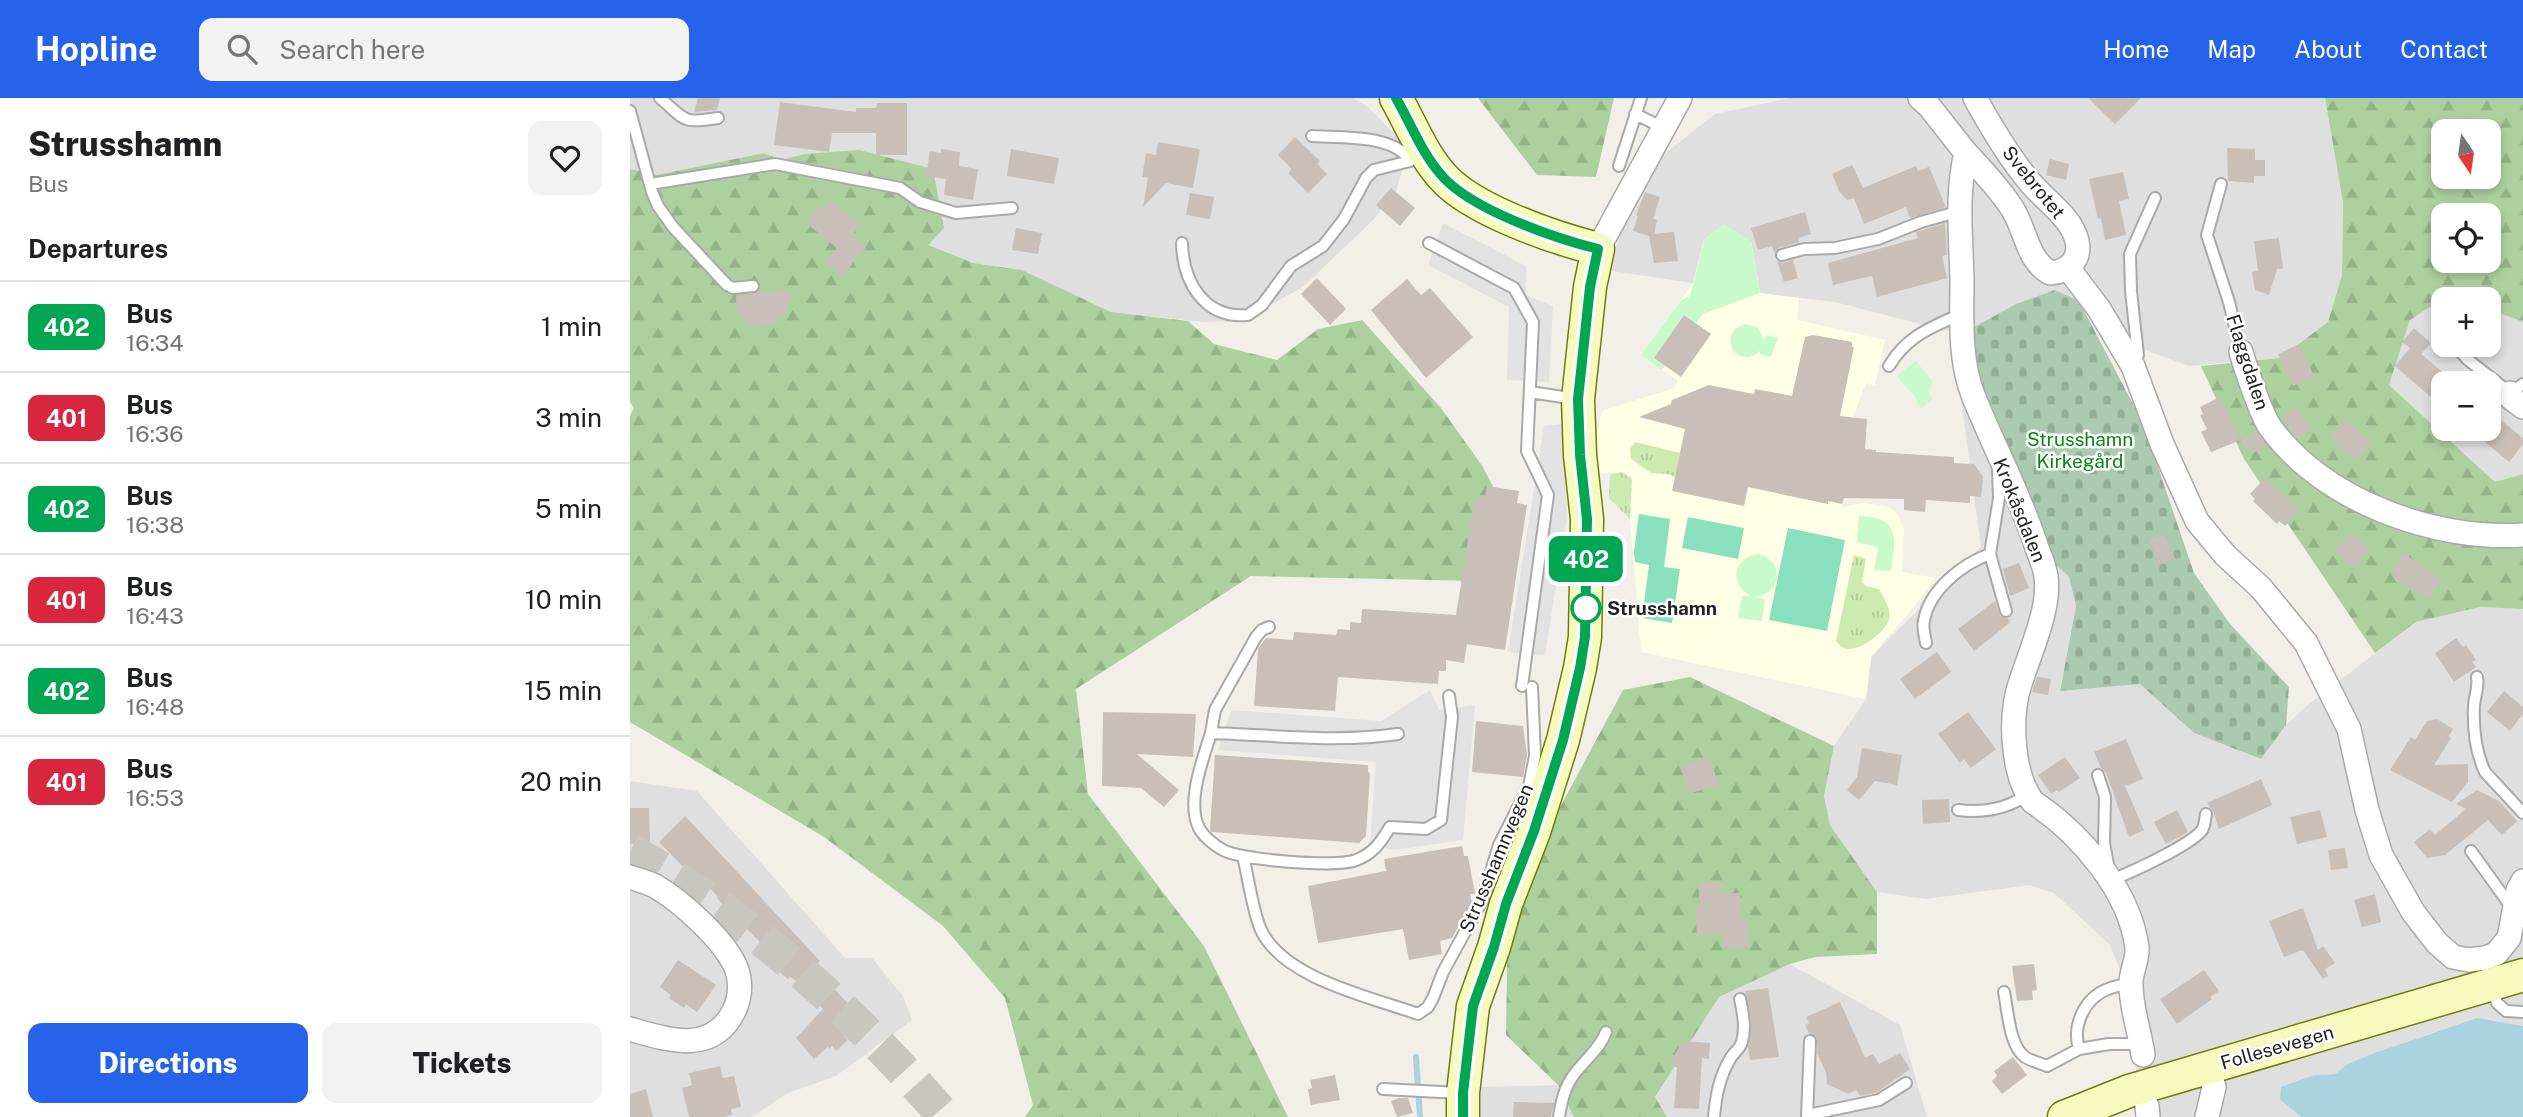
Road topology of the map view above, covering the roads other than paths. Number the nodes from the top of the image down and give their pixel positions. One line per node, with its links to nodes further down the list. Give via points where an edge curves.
1 (660, 98): 9 (lane, via 687,121)
2 (1396, 98): 13 (street)
3 (1641, 98): 8 (lane)
4 (1680, 98): 10 (street, Strusshamnvegen)
5 (1920, 98): 12 (street)
6 (1975, 98): 24 (street, Svebrotet, via 2028,180 2072,230 2077,251)
7 (630, 111): 15 (lane)
8 (1635, 114): 10 (lane); 14 (lane)
9 (718, 118)
10 (1664, 128): 22 (street, Strusshamnvegen)
11 (1312, 136): 13 (lane, via 1385,142)
12 (1966, 153): 19 (street); 24 (street, via 2010,206 2036,263 2050,273)
13 (1417, 156): 20 (lane, via 1374,170 1323,246 1291,266 1248,316 1201,299 1184,268); 22 (street, via 1467,198 1535,229)
14 (1619, 166)
15 (650, 184): 18 (lane, via 775,164 900,188 920,202 956,213); 25 (lane, via 673,227 717,275 733,288)
16 (2221, 184): 27 (lane, Flaggdalen, via 2207,235)
17 (2155, 198): 30 (lane, via 2130,254 2138,355)
18 (1012, 208)
19 (1960, 211): 23 (lane, via 1878,239); 26 (street)
20 (1182, 243)
21 (1430, 243): 31 (lane, Strusshamnvegen, via 1514,288 1533,322)
22 (1598, 249): 33 (street, Strusshamnvegen)
23 (1782, 255)
24 (2068, 268): 30 (street)
25 (753, 286)
26 (1961, 314): 29 (lane, via 1900,348); 34 (street, Krokåsdalen, via 1965,366)
27 (2241, 352): 35 (street, Flaggdalen, via 2269,426 2305,465 2361,502 2423,524 2486,535)
28 (2465, 357): 32 (lane)
29 (1889, 366)
30 (2133, 366): 54 (street, via 2197,521 2299,634 2344,717 2381,855 2413,912 2445,951 2469,961 2501,949)
31 (1530, 392): 33 (lane); 50 (lane, Strusshamnvegen, via 1527,451 1548,495 1527,687 1535,756 1529,786 1499,845 1482,901 1422,1013 1317,978 1280,956 1261,930)
32 (2511, 395)
33 (1578, 399): 69 (street, Strusshamnvegen, via 1587,519 1585,637 1580,668 1563,740 1473,1006)
34 (2000, 459): 36 (lane); 45 (street, Krokåsdalen, via 2012,480 2046,577 2040,624 2016,701 2015,754)
35 (2523, 535)
36 (1990, 554): 37 (lane); 39 (lane, via 1952,576 1938,591 1924,620)
37 (2006, 611)
38 (1269, 627): 42 (lane, via 1256,637 1215,710)
39 (1926, 643)
40 (2477, 677): 47 (lane, via 2475,734 2482,764)
41 (1449, 696): 50 (lane, via 1452,717 1441,820 1426,829 1390,828 1371,853 1334,865)
42 (1211, 733): 43 (lane, via 1331,739); 50 (lane, via 1196,786 1195,813 1205,836 1223,850)
43 (1398, 734)
44 (2098, 775): 52 (lane, Krokåsdalen, via 2105,797 2104,844)
45 (2028, 795): 46 (lane, via 1995,810); 52 (street, Krokåsdalen, via 2085,848)
46 (1958, 810)
47 (2523, 813)
48 (2206, 814): 52 (lane, via 2203,829 2188,841)
49 (2471, 851): 54 (lane)
50 (1243, 856)
51 (630, 877): 61 (street, via 674,899 718,940 737,969 740,983 728,1021 705,1039 672,1040)
52 (2111, 880): 56 (street, Krokåsdalen, via 2134,932 2137,953)
53 (2523, 881): 54 (street)
54 (2515, 913)
55 (2523, 975): 57 (street, Follesevegen)
56 (2130, 984): 64 (lane, via 2106,989 2081,1011 2076,1039); 65 (street, Krokåsdalen)
57 (2491, 984): 60 (lane, via 2497,1003 2506,1011); 66 (street, Follesevegen)
58 (2004, 992): 64 (lane, Krokåsdalen, via 2015,1041 2024,1056 2047,1066)
59 (1740, 999): 72 (lane, via 1743,1040 1717,1090)
60 (2523, 1012)
61 (630, 1029)
62 (1606, 1032): 71 (lane, via 1565,1087)
63 (1810, 1041): 70 (lane)
64 (2079, 1049): 65 (lane, Krokåsdalen, via 2109,1044)
65 (2143, 1050)
66 (2208, 1067): 73 (street, Follesevegen); 74 (street, via 2214,1087)
67 (1906, 1083): 70 (lane, via 1879,1100)
68 (1383, 1090): 69 (lane)
69 (1459, 1101)
70 (1807, 1116)
71 (1559, 1117)
72 (1714, 1117)
73 (2064, 1117)
74 (2207, 1117)

